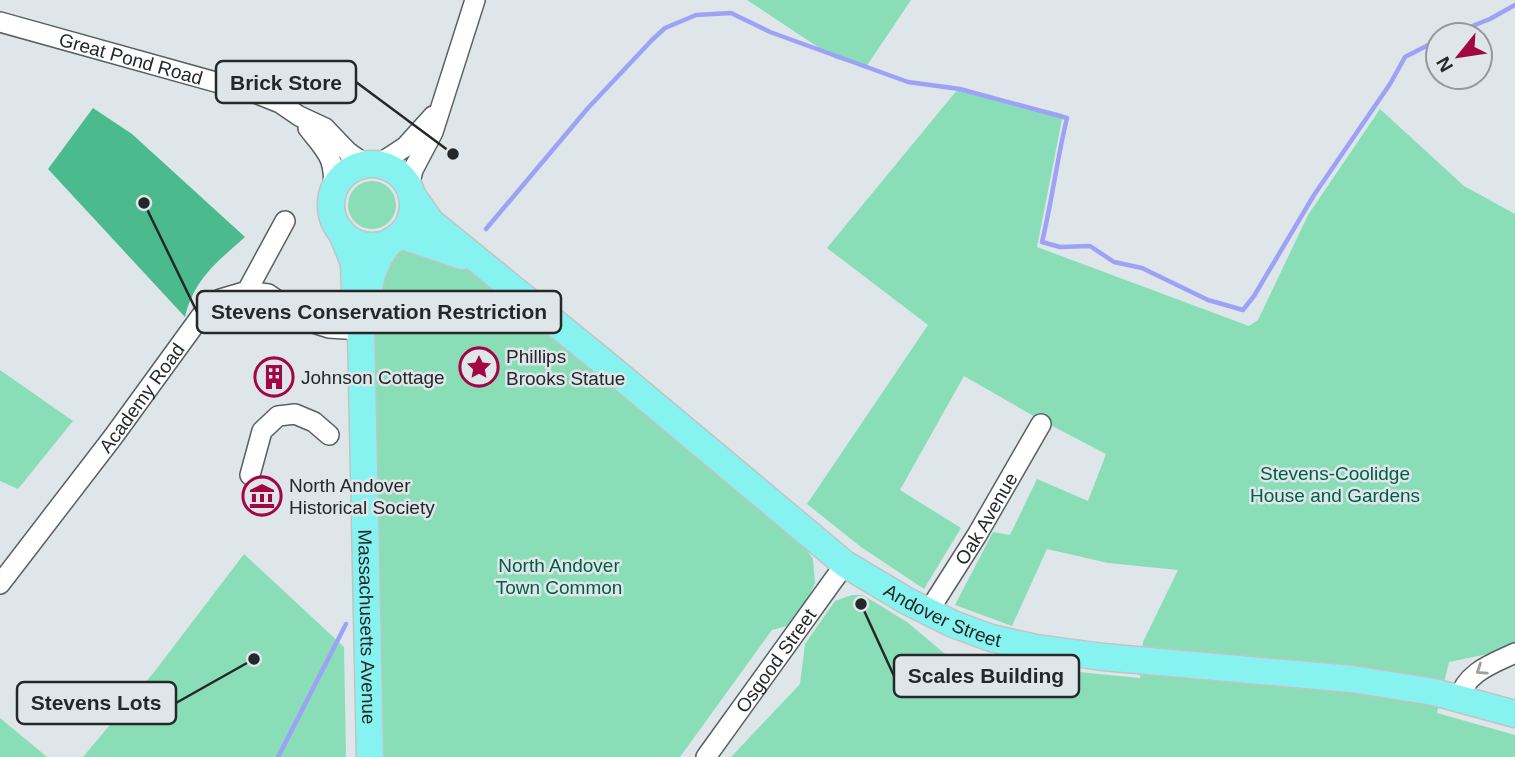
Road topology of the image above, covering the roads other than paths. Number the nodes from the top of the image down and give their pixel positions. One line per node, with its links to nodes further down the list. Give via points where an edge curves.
1 (475, 0): 3 (street)
2 (0, 22): 4 (street, Great Pond Road, via 255,93)
3 (438, 110): 5 (street, via 405,147); 7 (street, via 433,132 413,170)
4 (299, 116): 5 (street, Great Pond Road, via 325,128 348,152); 6 (street, Great Pond Road, via 333,162)
5 (372, 164): 6 (main road, via 345,173); 7 (main road, via 391,168)
6 (333, 191): 9 (main road, via 332,216)
7 (410, 191): 10 (main road, via 411,217); 11 (main road, Andover Street, via 431,222)
8 (285, 221): 12 (street)
9 (341, 231): 10 (main road, via 370,246); 13 (main road, Massachusetts Avenue, via 354,263)
10 (395, 238): 11 (main road, Andover Street); 13 (main road, Massachusetts Avenue, via 378,256)
11 (480, 262): 17 (main road, Andover Street)
12 (247, 291): 13 (street, via 268,294 310,322); 18 (street, Academy Road, via 220,299 201,316)
13 (361, 330): 23 (main road, Massachusetts Avenue)
14 (1041, 424): 19 (street, Oak Avenue)
15 (329, 435): 16 (street, via 295,414 278,416 262,431)
16 (250, 475)
17 (845, 564): 19 (main road, Andover Street); 24 (street, Osgood Street)
18 (2, 578)
19 (928, 612): 21 (main road, Andover Street, via 991,638 1036,648 1352,679)
20 (1515, 653): 21 (street, one-way to 21, via 1467,680)
21 (1459, 699): 22 (main road, Andover Street)
22 (1514, 711)
23 (370, 757)
24 (706, 757)

